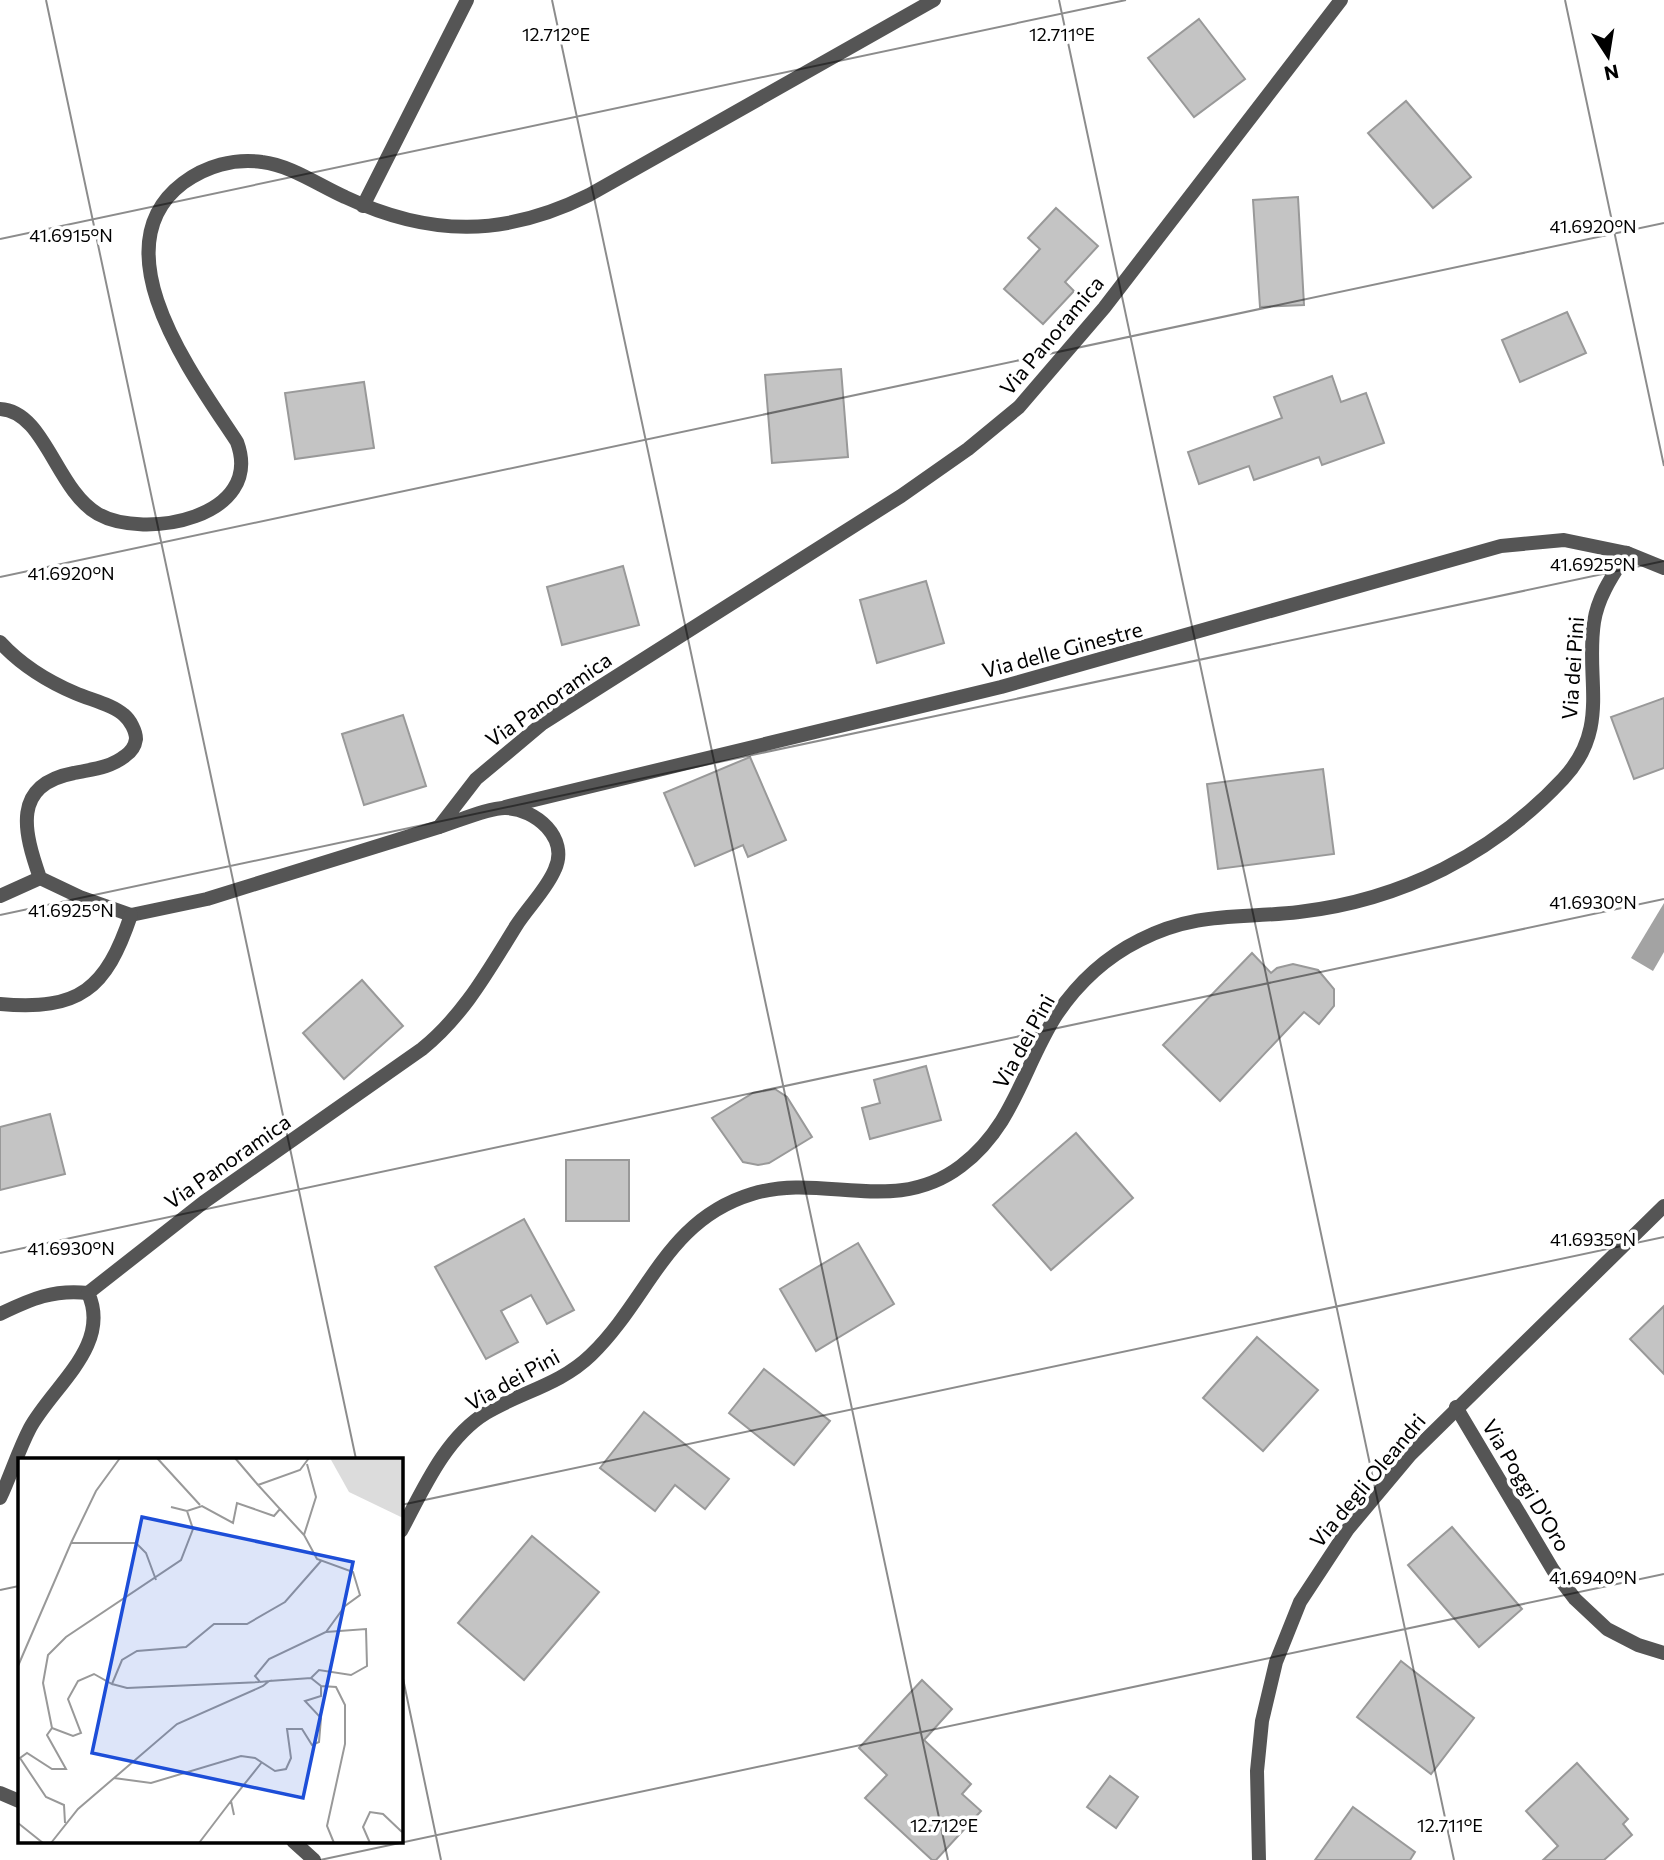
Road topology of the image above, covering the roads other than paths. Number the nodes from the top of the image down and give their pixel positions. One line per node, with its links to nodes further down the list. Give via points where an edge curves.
1 (467, 0): 4 (street)
2 (934, 0): 4 (street, via 550,213 508,225 456,228 422,225)
3 (1341, 0): 10 (street, Via Panoramica, via 1083,335 1018,407 901,496 536,728 476,779)
4 (363, 206): 5 (street, via 281,167 241,160 189,178 171,193 159,212 149,267 157,302 176,347 242,455 239,484 222,503 197,514 153,523 100,515 70,488 32,424 16,412)
5 (0, 409)
6 (1627, 553): 7 (street); 9 (street, Via delle Ginestre, via 1564,540 1501,547 1015,684); 20 (street, Via dei Pini, via 1597,607 1594,706 1583,748 1566,776 1504,833 1440,872 1376,895 1309,911 1205,918 1171,927 1123,950 1088,976 1057,1014 1012,1104 966,1162 950,1174 913,1188 876,1194 771,1190 716,1209 672,1248 614,1331 586,1360 470,1426 433,1472)
7 (1664, 568)
8 (0, 642): 11 (street, via 39,674 124,714 136,739 124,758 54,779 36,790 29,801 27,833)
9 (505, 807): 10 (street); 16 (street, Via Panoramica, via 545,825 554,834 559,858 474,994 449,1025 410,1059 194,1209)
10 (439, 827): 13 (street, via 207,899)
11 (40, 878): 12 (street); 13 (street)
12 (0, 896)
13 (131, 915): 14 (street, via 117,954 82,995 48,1005)
14 (0, 1004)
15 (1664, 1206): 18 (street, Via degli Oleandri)
16 (88, 1293): 17 (street, via 43,1294); 19 (street, via 96,1321 93,1334 30,1427)
17 (0, 1314)
18 (1456, 1407): 21 (street, Via Poggi D'Oro, via 1575,1600 1617,1634); 26 (street, Via degli Oleandri, via 1348,1529 1288,1628 1262,1721 1257,1771)
19 (0, 1498)
20 (402, 1529)
21 (1664, 1653)
22 (0, 1793): 23 (street)
23 (18, 1801)
24 (294, 1842): 25 (street)
25 (314, 1860)
26 (1258, 1860)

